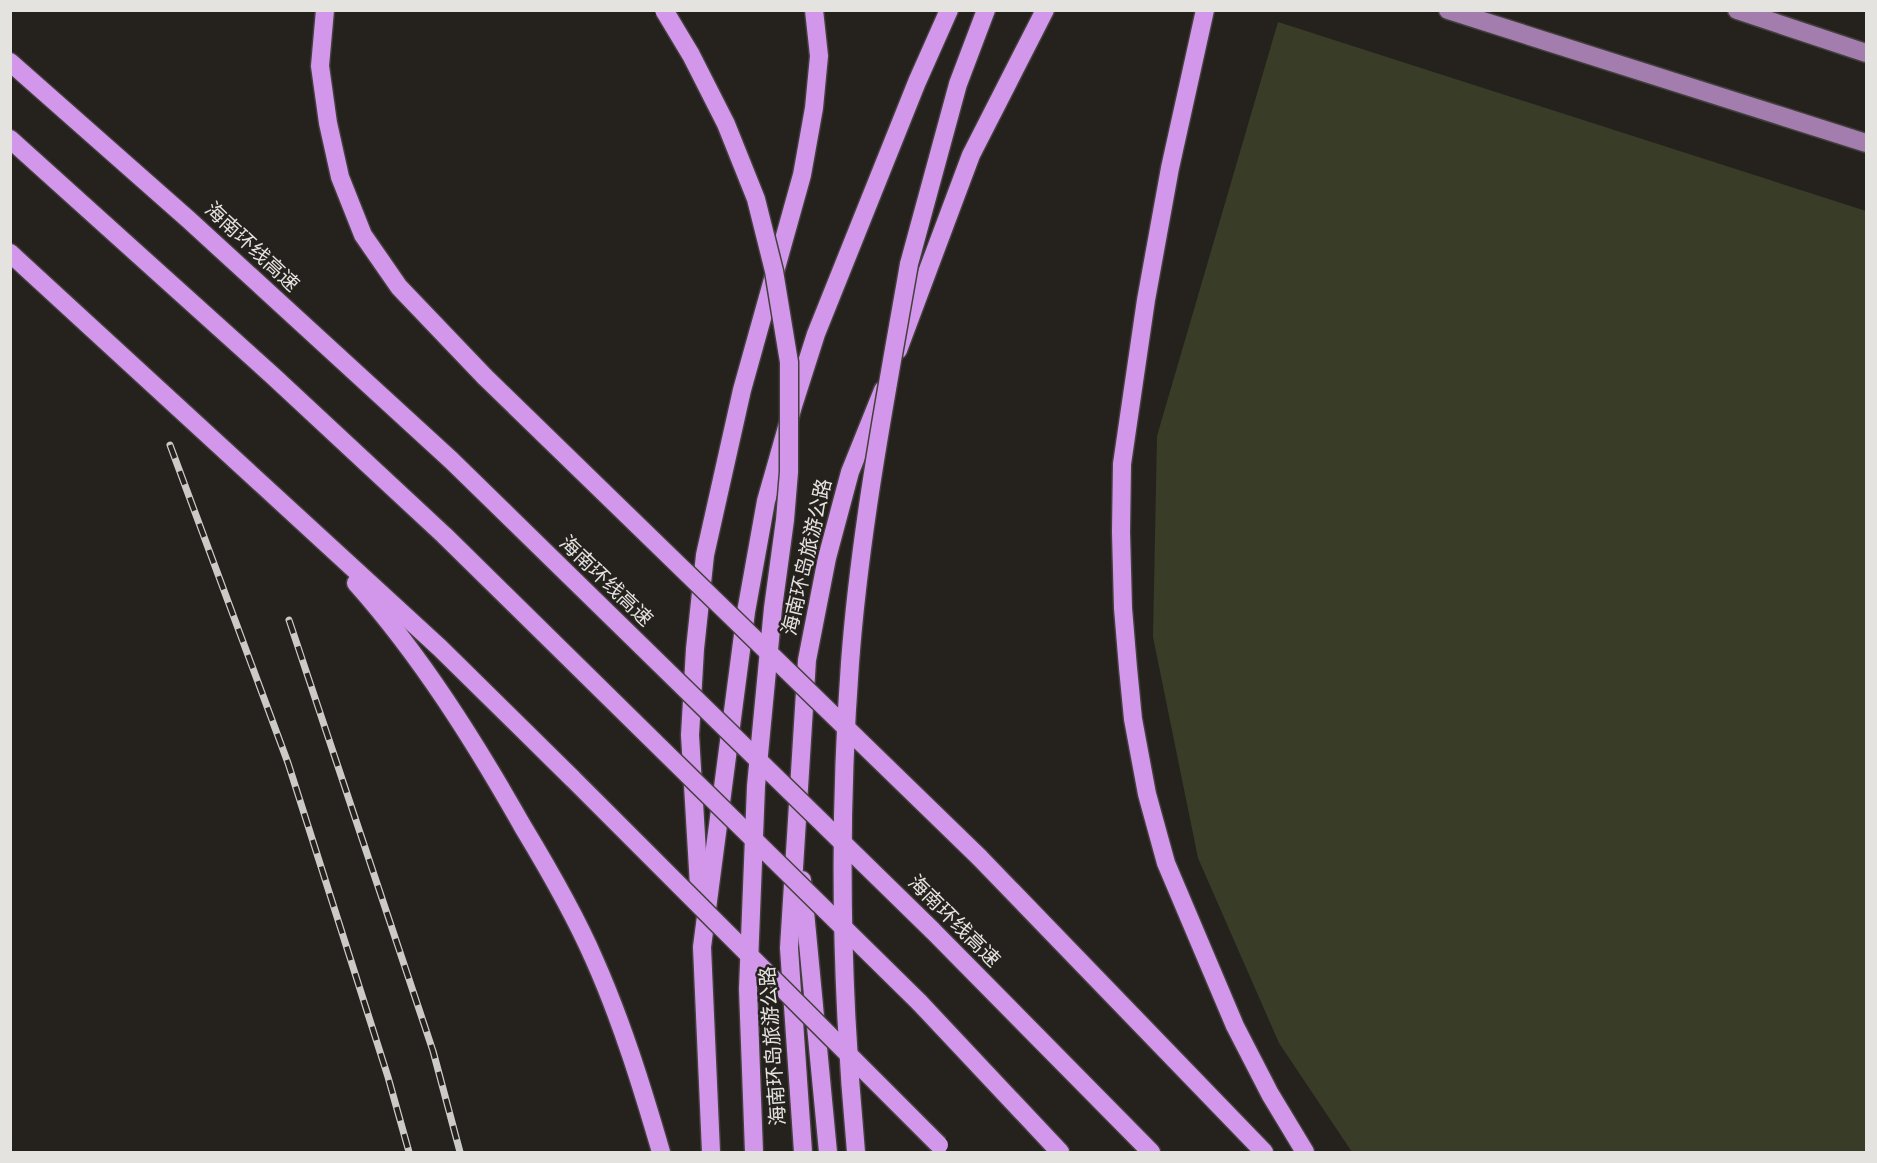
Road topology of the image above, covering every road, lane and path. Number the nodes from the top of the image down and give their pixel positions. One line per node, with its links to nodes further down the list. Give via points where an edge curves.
1 (325, 10): 27 (highway, bridge, via 320,66 340,177 363,235 399,287 485,377 979,857)
2 (664, 10): 21 (highway, bridge, via 726,124 756,199 774,271 789,362 787,496 754,819 748,989)
3 (814, 10): 17 (highway, via 819,56 802,175 742,390 705,555 690,735)
4 (949, 10): 17 (highway, via 816,334 766,501 746,612)
5 (986, 10): 24 (highway, bridge, via 958,84 909,264 863,546 850,662 842,883 844,984)
6 (1045, 10): 16 (highway, 海南环岛旅游公路, via 972,154 850,472 827,558 807,660)
7 (1205, 10): 28 (highway, via 1168,179 1122,464 1123,608 1128,668 1133,719 1166,862 1234,1026)
8 (1448, 10): 13 (main road)
9 (1737, 10): 10 (main road)
10 (1866, 53)
11 (10, 62): 26 (highway, 海南环线高速, bridge, via 451,460 932,930)
12 (10, 139): 25 (highway, bridge, via 445,536 919,1002)
13 (1866, 143)
14 (10, 254): 15 (highway)
15 (290, 510): 18 (highway, bridge, via 440,648); 19 (highway, via 367,596 414,657 494,776 564,895 623,1030)
16 (796, 825): 22 (highway, 海南环岛旅游公路, via 789,948); 23 (highway)
17 (702, 947): 20 (highway)
18 (942, 1149)
19 (661, 1152)
20 (711, 1152)
21 (754, 1152)
22 (803, 1152)
23 (828, 1152)
24 (856, 1152)
25 (1060, 1152)
26 (1151, 1152)
27 (1264, 1152)
28 (1305, 1152)

